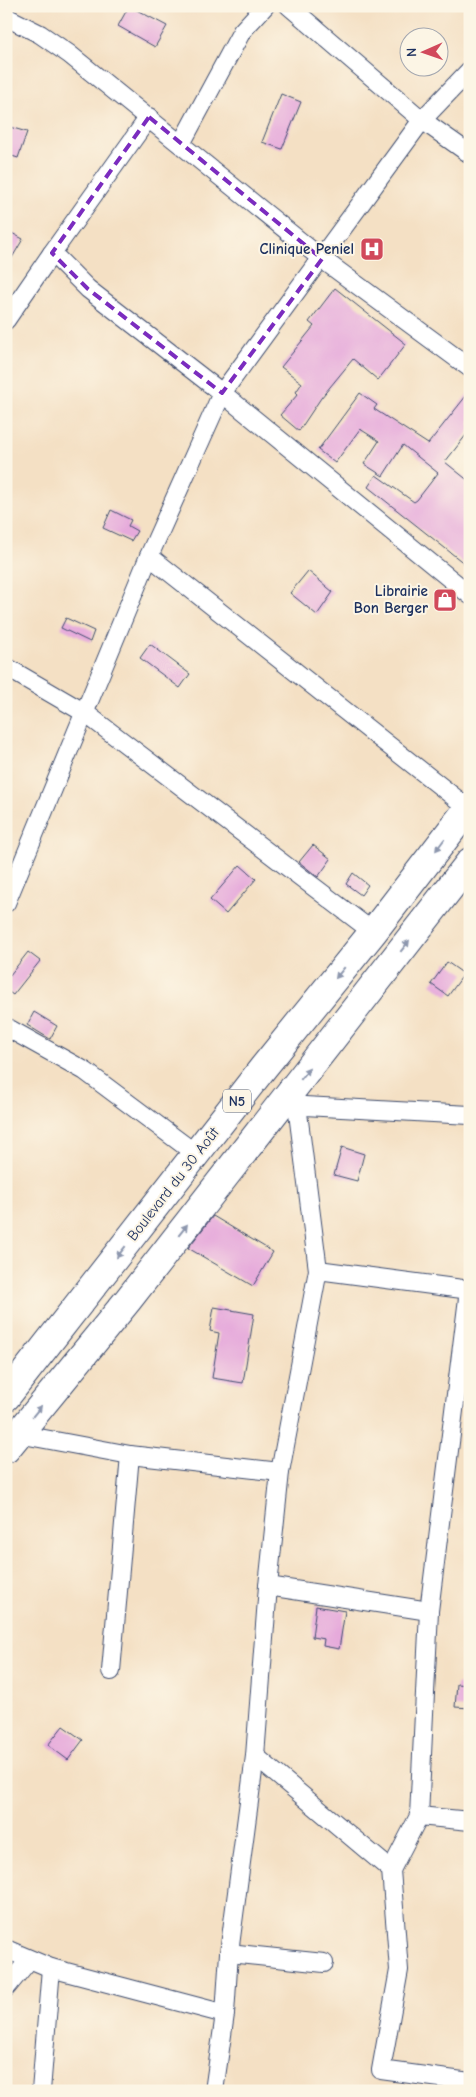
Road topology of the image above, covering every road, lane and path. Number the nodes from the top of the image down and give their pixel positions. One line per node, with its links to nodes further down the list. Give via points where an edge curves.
1 (265, 6): 7 (street, via 242,31)
2 (289, 6): 6 (street)
3 (6, 17): 5 (street, via 54,43)
4 (470, 70): 6 (street)
5 (149, 118): 7 (street); 9 (street)
6 (422, 120): 8 (street); 10 (street)
7 (181, 144): 10 (street)
8 (470, 154)
9 (52, 253): 11 (street); 13 (street, via 88,289)
10 (322, 259): 12 (street); 13 (street)
11 (6, 320)
12 (470, 368)
13 (222, 394): 14 (street); 15 (street)
14 (149, 556): 17 (street); 18 (street)
15 (470, 595)
16 (6, 667): 17 (street)
17 (85, 713): 20 (street); 21 (street)
18 (469, 807): 21 (highway, Boulevard du 30 Août / N5, one-way to 21)
19 (470, 862): 23 (highway, N5, one-way to 19)
20 (6, 903)
21 (373, 932): 25 (highway, Boulevard du 30 Août / N5, one-way to 25)
22 (6, 1027): 25 (street, via 85,1071)
23 (289, 1105): 24 (street); 26 (street); 29 (highway, N5, one-way to 23)
24 (470, 1115)
25 (196, 1154): 28 (highway, Boulevard du 30 Août / N5, one-way to 28)
26 (318, 1270): 27 (street); 31 (street)
27 (470, 1290): 33 (street)
28 (6, 1397)
29 (12, 1441): 30 (street)
30 (130, 1455): 31 (street); 34 (street)
31 (280, 1472): 32 (street)
32 (268, 1586): 33 (street); 35 (street)
33 (429, 1610): 36 (street)
34 (111, 1671)
35 (255, 1756): 38 (street); 40 (street)
36 (419, 1816): 37 (street); 38 (street)
37 (470, 1821)
38 (391, 1870): 46 (street, via 399,1970 381,2070)
39 (6, 1949): 41 (street)
40 (229, 1953): 42 (street); 45 (street)
41 (29, 1960): 43 (street); 44 (street)
42 (324, 1963)
43 (51, 1968): 45 (street); 47 (street)
44 (6, 1988)
45 (225, 2014): 48 (street)
46 (470, 2082)
47 (41, 2091)
48 (214, 2091)

